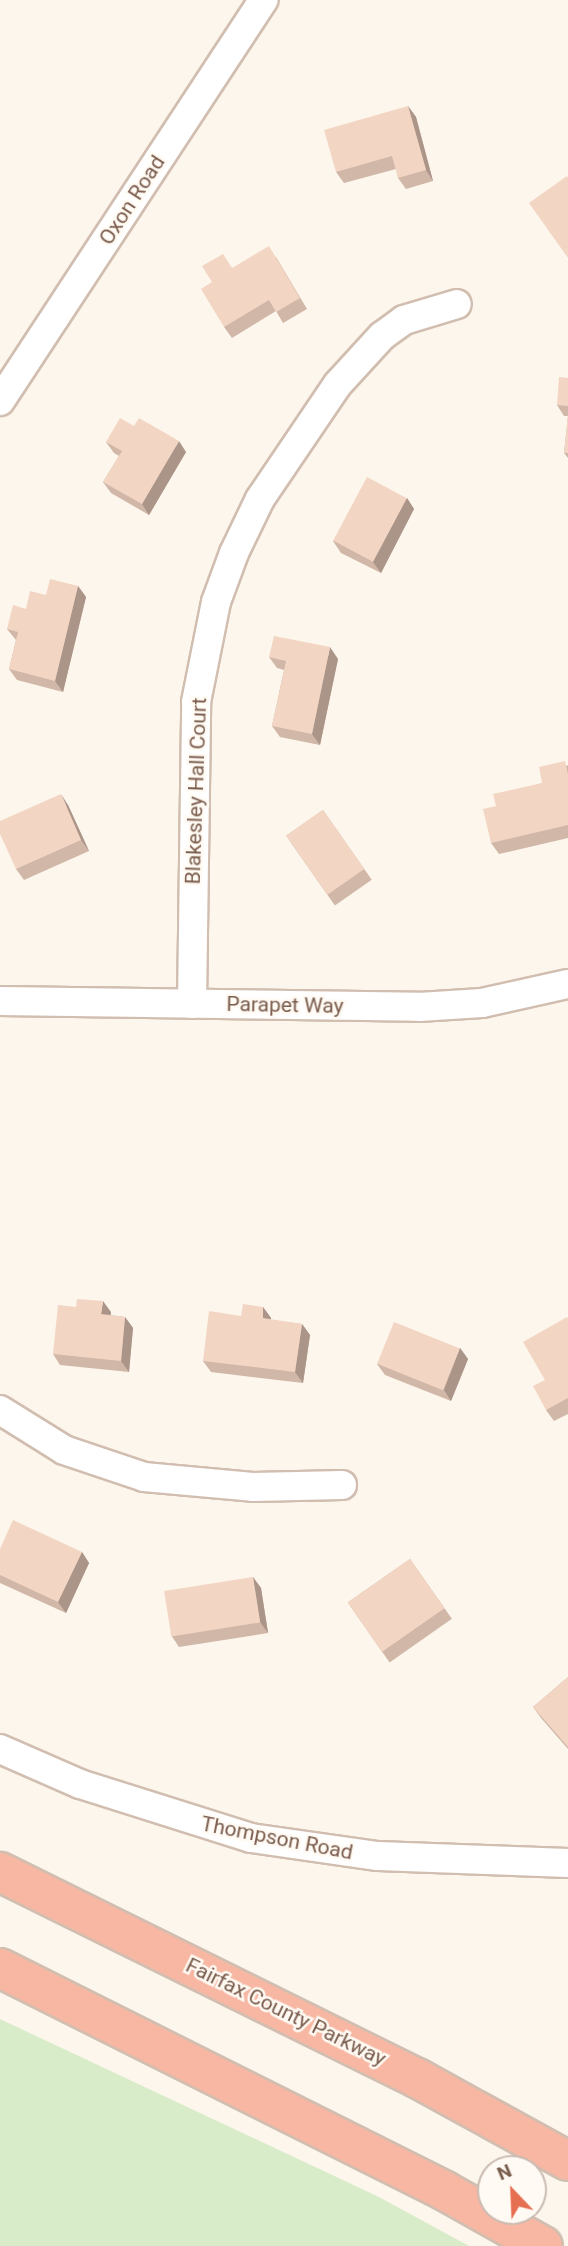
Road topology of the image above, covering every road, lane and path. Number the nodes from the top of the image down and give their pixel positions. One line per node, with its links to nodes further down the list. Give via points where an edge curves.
1 (263, 0): 3 (street, Oxon Road)
2 (457, 304): 6 (street, Blakesley Hall Court, via 404,320 356,365 297,439 234,553 213,616 197,702)
3 (0, 401)
4 (568, 984): 6 (street, Parapet Way, via 482,1003 419,1007)
5 (0, 1001): 6 (street, Parapet Way)
6 (192, 1004)
7 (0, 1410): 8 (street, via 64,1450 144,1477 253,1487)
8 (342, 1485)
9 (0, 1749): 10 (street, Thompson Road, via 80,1784 251,1838 378,1856)
10 (568, 1863)
11 (0, 1872): 13 (highway, Fairfax County Parkway, via 418,2078)
12 (0, 1968): 14 (highway, via 445,2191)
13 (568, 2161)
14 (543, 2246)

